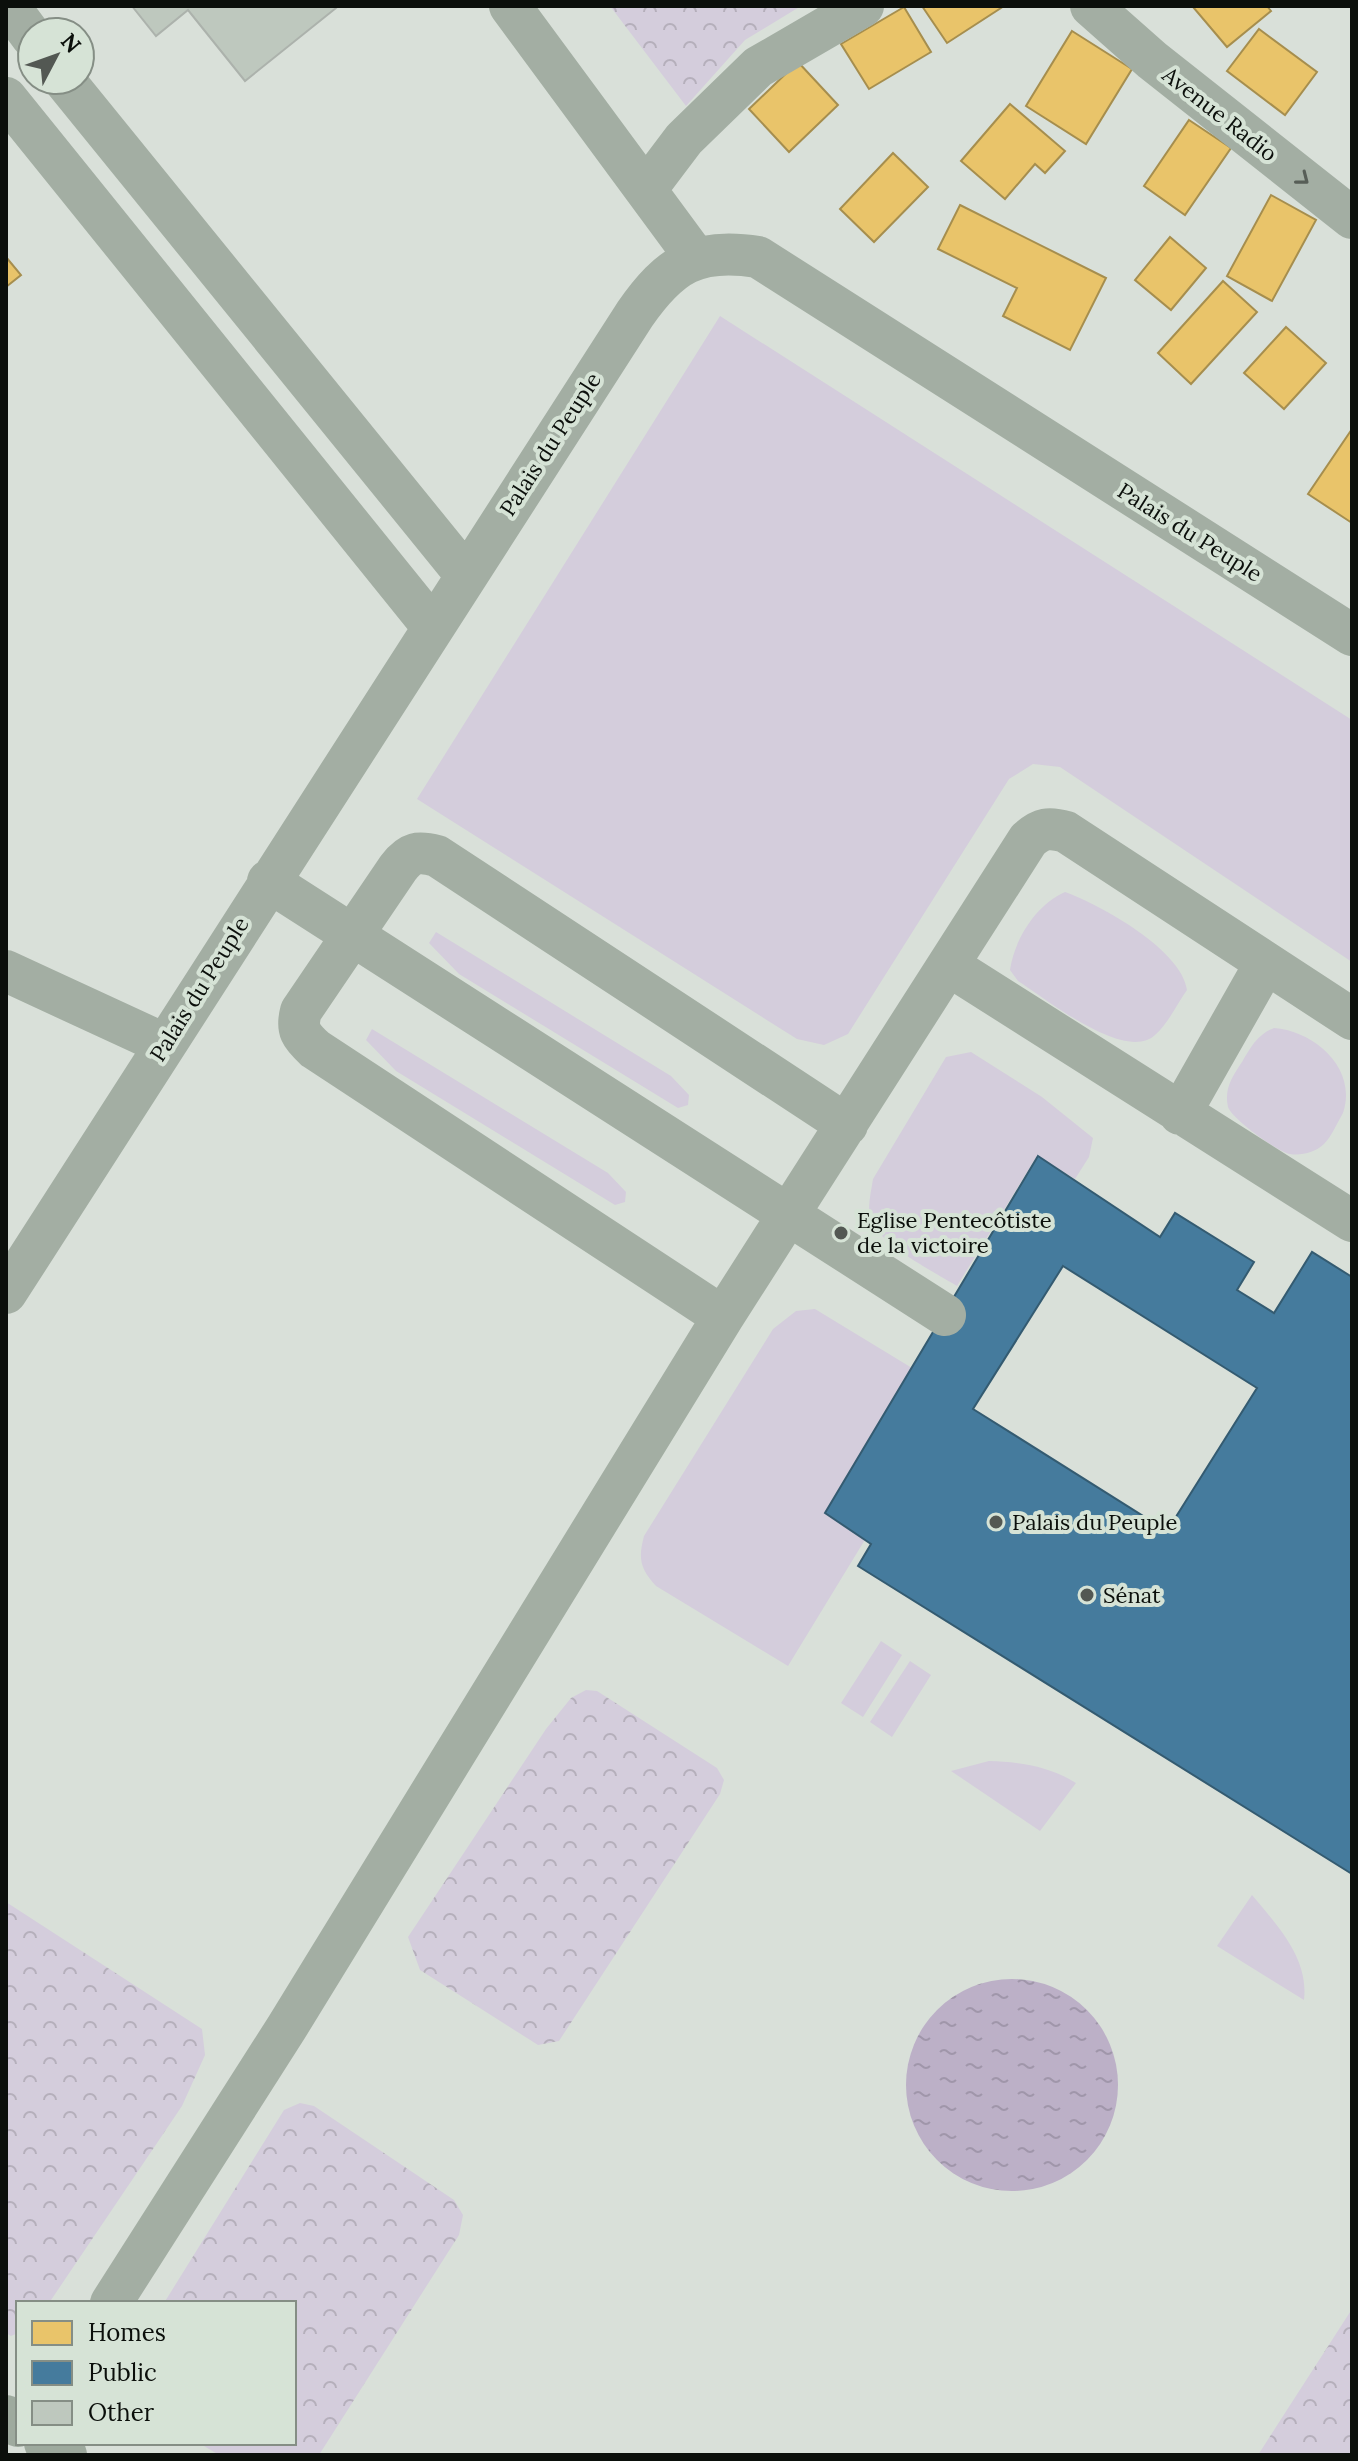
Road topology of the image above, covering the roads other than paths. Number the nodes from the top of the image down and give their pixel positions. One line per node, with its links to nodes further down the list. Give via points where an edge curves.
1 (510, 6): 6 (street)
2 (863, 6): 6 (street, via 758,67 684,139)
3 (1091, 6): 7 (street, Avenue Radio, one-way to 7)
4 (77, 96): 9 (street)
5 (6, 98): 10 (street)
6 (647, 188): 8 (street)
7 (1352, 218)
8 (695, 257): 9 (street, Palais du Peuple, via 652,290); 11 (street, Palais du Peuple, via 723,252 758,257)
9 (465, 574): 10 (street, Palais du Peuple)
10 (432, 626): 12 (street, Palais du Peuple)
11 (1352, 635)
12 (268, 881): 13 (street); 18 (street, Palais du Peuple)
13 (353, 934): 20 (street, via 407,856 437,856); 22 (street); 25 (street, via 301,1011 301,1036)
14 (1265, 964): 15 (street, via 1051,827 1028,840); 17 (street); 19 (street)
15 (948, 965): 19 (street); 20 (street)
16 (6, 971): 18 (street)
17 (1352, 1019)
18 (164, 1044): 23 (street, Palais du Peuple)
19 (1180, 1114): 21 (street)
20 (847, 1125): 22 (street)
21 (1348, 1210)
22 (789, 1215): 24 (street); 25 (street)
23 (6, 1293)
24 (945, 1315)
25 (723, 1317): 26 (street)
26 (112, 2301)

